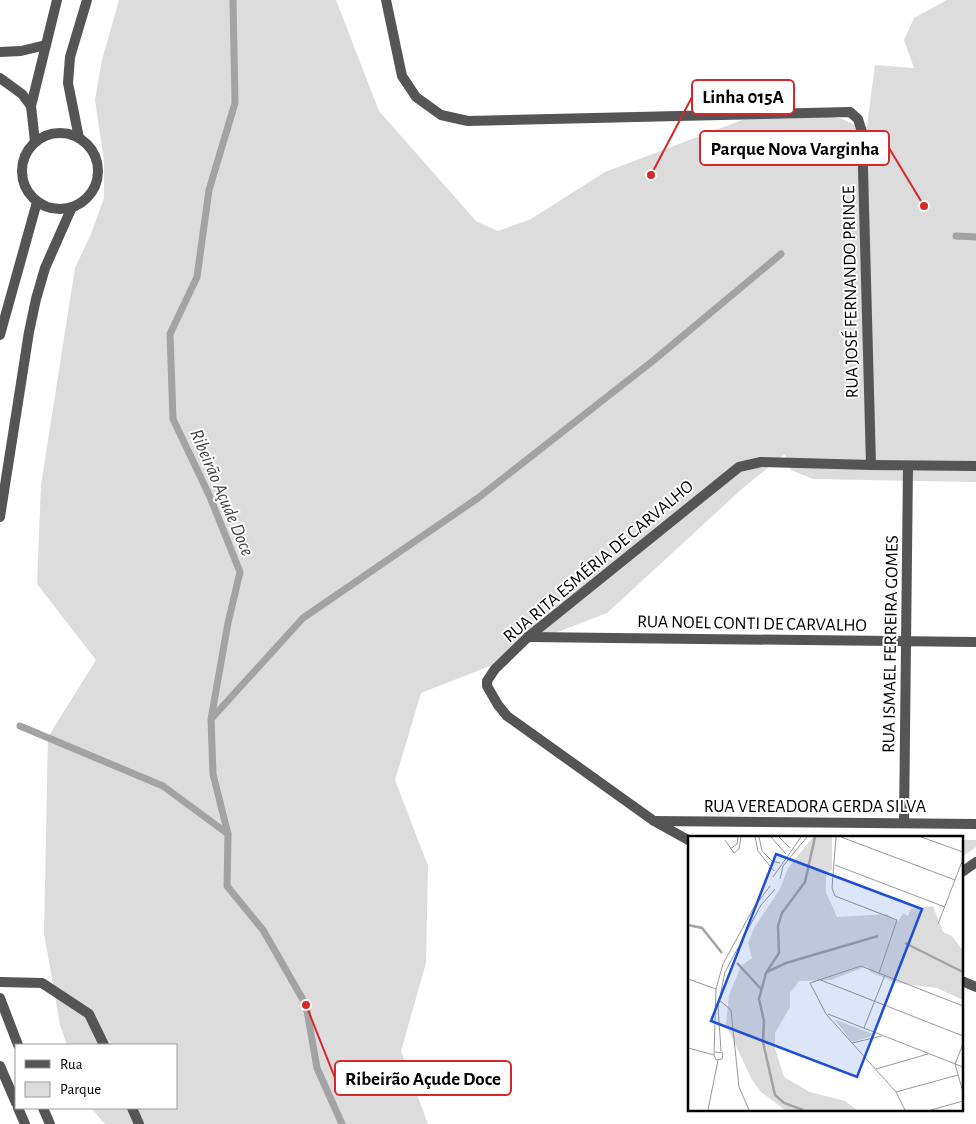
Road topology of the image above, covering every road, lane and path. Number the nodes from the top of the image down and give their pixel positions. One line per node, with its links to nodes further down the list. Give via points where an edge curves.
1 (57, 0): 4 (street)
2 (87, 0): 8 (street, via 70,57 68,83)
3 (386, 0): 13 (street, RUA JOSÉ FERNANDO PRINCE, via 402,76 416,97 441,115 468,120 850,112 858,120 862,132)
4 (46, 45): 5 (street); 7 (street)
5 (0, 52)
6 (0, 78): 7 (street, via 22,94)
7 (31, 106): 9 (street)
8 (78, 138): 9 (street, via 54,133); 11 (street, via 95,156 98,168 91,192)
9 (35, 142): 10 (street, via 23,160 22,171 26,187)
10 (37, 202): 11 (street, via 60,209); 12 (street)
11 (72, 207): 16 (street, via 45,268 28,332)
12 (0, 334)
13 (871, 465): 14 (street); 17 (street, RUA RITA ESMÉRIA DE CARVALHO, via 761,462 739,466)
14 (908, 466): 15 (street); 18 (street, RUA ISMAEL FERREIRA GOMES)
15 (976, 466)
16 (0, 517)
17 (528, 637): 18 (street, RUA NOEL CONTI DE CARVALHO); 20 (street, RUA RITA ESMÉRIA DE CARVALHO, via 487,681 498,706 507,716)
18 (906, 641): 19 (street, RUA NOEL CONTI DE CARVALHO); 21 (street, RUA ISMAEL FERREIRA GOMES)
19 (976, 642)
20 (654, 822): 21 (street, RUA VEREADORA GERDA SILVA); 23 (street)
21 (904, 823): 22 (street, RUA VEREADORA GERDA SILVA)
22 (976, 824)
23 (688, 840)
24 (976, 862): 25 (street)
25 (964, 871)
26 (0, 982): 31 (street, via 42,983 89,1014)
27 (964, 982): 28 (street)
28 (976, 987)
29 (0, 998): 30 (street)
30 (18, 1044)
31 (104, 1044)
32 (0, 1066): 33 (street)
33 (15, 1101)
34 (18, 1109): 37 (street)
35 (44, 1109): 38 (street)
36 (132, 1109): 39 (street)
37 (25, 1124)
38 (50, 1124)
39 (139, 1124)

